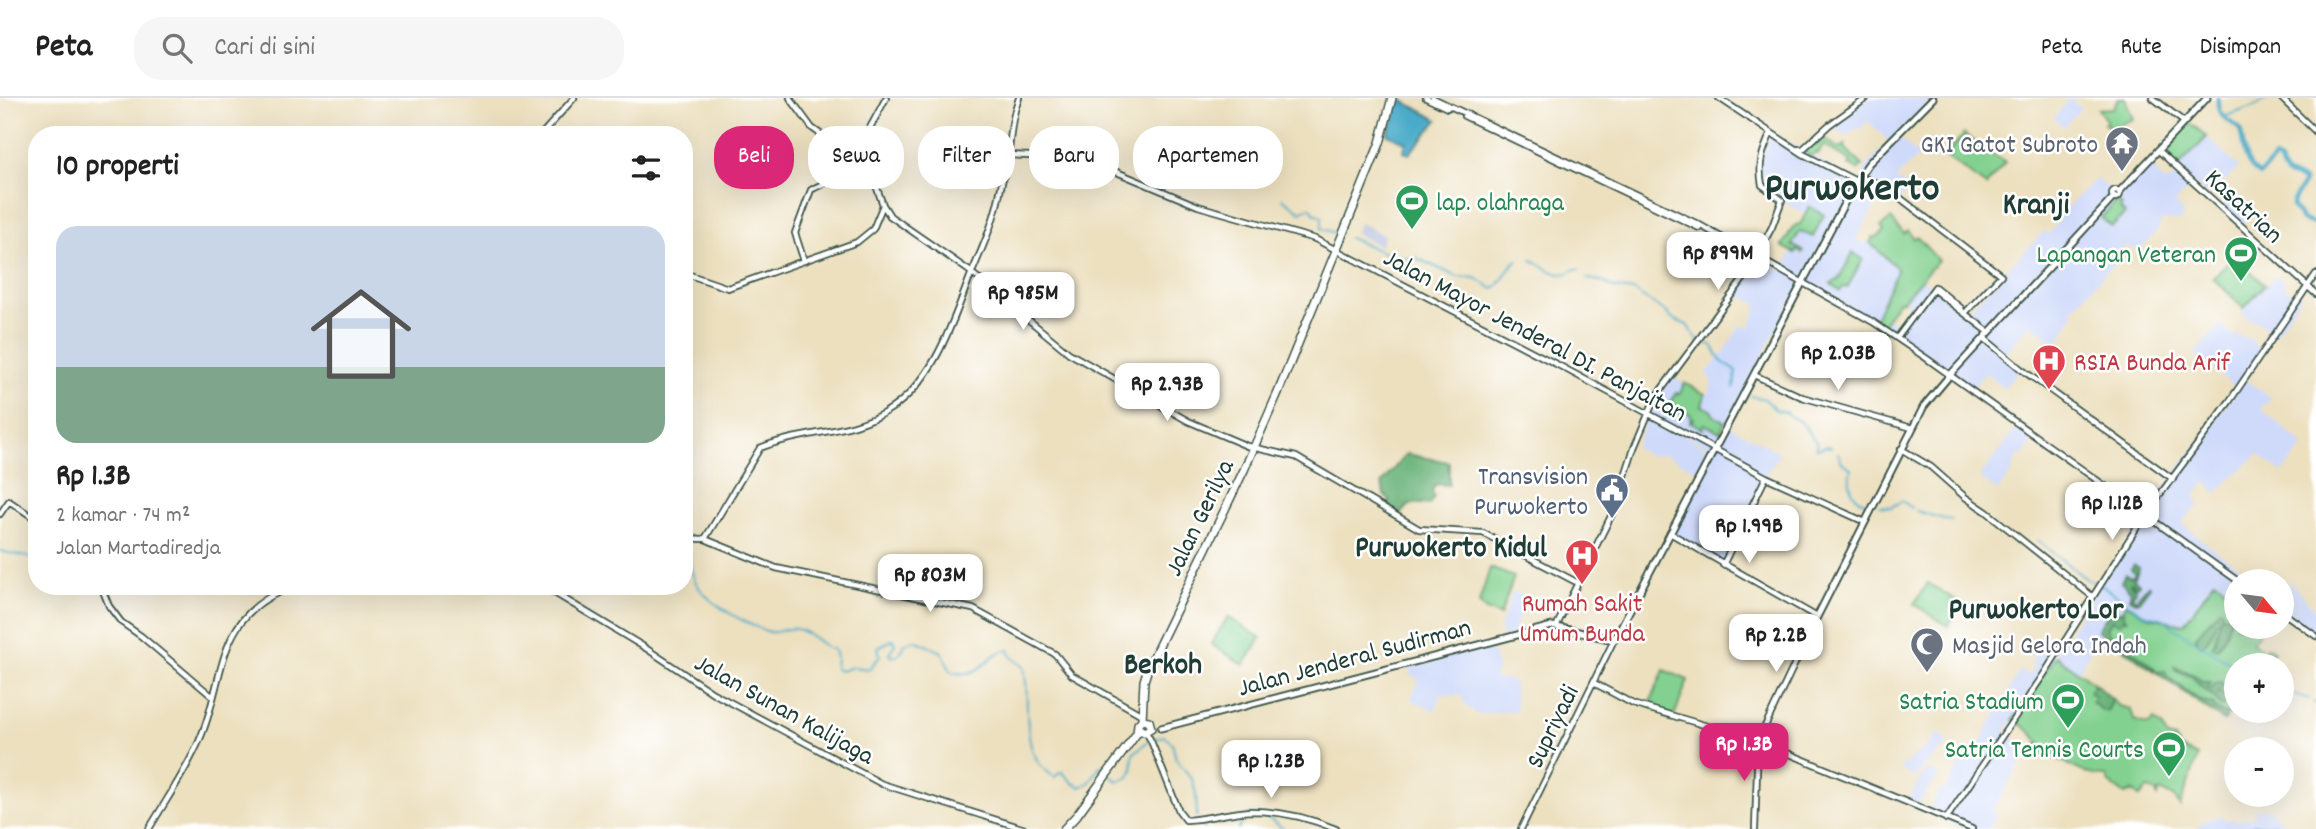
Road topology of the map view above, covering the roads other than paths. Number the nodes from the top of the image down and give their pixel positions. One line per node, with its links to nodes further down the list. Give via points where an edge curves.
1 (574, 98): 16 (street)
2 (790, 98): 17 (street)
3 (886, 98): 18 (street)
4 (1019, 98): 19 (street)
5 (1394, 98): 36 (highway, Jalan Gerilya, via 1383,139)
6 (1426, 98): 14 (street)
7 (1433, 98): 14 (street)
8 (1719, 98): 21 (street)
9 (1867, 98): 23 (street, via 1829,125)
10 (1933, 98): 25 (main road)
11 (2153, 98): 15 (street)
12 (2207, 98): 15 (main road)
13 (2281, 98): 20 (street)
14 (1444, 105): 37 (street)
15 (2184, 122): 22 (main road)
16 (549, 126)
17 (811, 126)
18 (872, 126)
19 (1012, 126)
20 (2316, 132)
21 (1771, 133): 23 (street); 37 (street, via 1761,156 1760,176 1765,190 1782,202)
22 (2158, 150): 31 (main road); 43 (street, Kasatrian)
23 (1802, 152): 27 (street)
24 (1015, 155): 36 (street, Jalan Mayor Jenderal DI. Panjaitan, via 1069,152 1198,206 1310,237)
25 (1860, 174): 26 (street); 27 (main road)
26 (1867, 179): 27 (street); 45 (street, via 1887,188 2001,275)
27 (1856, 181): 42 (main road)
28 (813, 189): 38 (street, via 795,233)
29 (877, 189): 33 (street)
30 (1000, 189): 39 (street)
31 (2119, 192): 32 (street, via 2119,197)
32 (2114, 197): 46 (main road)
33 (883, 205): 34 (street); 35 (street)
34 (887, 213): 35 (street); 39 (street)
35 (879, 214): 38 (street, via 865,237)
36 (1339, 251): 51 (street, Jalan Mayor Jenderal DI. Panjaitan); 54 (highway, Jalan Gerilya)
37 (1757, 257): 42 (street); 51 (street, via 1658,393)
38 (804, 261): 41 (street, via 728,288)
39 (972, 273): 54 (street, via 1069,353 1188,421); 64 (street, via 943,347 902,399 860,424 760,448)
40 (2316, 274): 43 (street)
41 (693, 276)
42 (1802, 282): 47 (street); 50 (main road)
43 (2307, 287): 44 (street, Kasatrian); 57 (street)
44 (2316, 295)
45 (1963, 312): 46 (street); 47 (street, via 1935,289)
46 (1989, 332): 48 (main road)
47 (1898, 338): 49 (street)
48 (1984, 338): 49 (main road); 57 (street)
49 (1950, 374): 52 (main road); 60 (street)
50 (1754, 375): 52 (street, via 1802,397); 55 (main road)
51 (1648, 414): 55 (street, Jalan Mayor Jenderal DI. Panjaitan); 67 (street, via 1614,510)
52 (1912, 428): 53 (main road)
53 (1901, 449): 61 (main road); 71 (street, via 1931,467)
54 (1255, 450): 67 (street, via 1296,457 1419,528 1483,533); 79 (highway, Jalan Gerilya, via 1153,659 1147,678)
55 (1714, 450): 56 (street, Jalan Mayor Jenderal DI. Panjaitan); 62 (main road)
56 (1766, 477): 61 (street, Jalan Mayor Jenderal DI. Panjaitan); 65 (street)
57 (2172, 480): 60 (street)
58 (0, 514): 59 (street, via 9,501)
59 (28, 514)
60 (2144, 516): 66 (street); 71 (street)
61 (1865, 522): 72 (main road)
62 (1670, 533): 65 (street); 76 (main road)
63 (693, 538): 64 (street)
64 (704, 539): 79 (street, via 776,568 973,608 1055,654 1072,676)
65 (1723, 565): 72 (street)
66 (2224, 571)
67 (1578, 583): 74 (street)
68 (105, 595): 78 (street, via 121,622)
69 (273, 595): 78 (street, via 239,627 222,659)
70 (558, 595): 84 (street, Jalan Sunan Kalijaga, via 713,693 882,784)
71 (2093, 597): 82 (street)
72 (1817, 617): 81 (street)
73 (2294, 620): 75 (street)
74 (1557, 625): 76 (main road); 80 (main road, Jalan Jenderal Sudirman)
75 (2316, 636)
76 (1614, 639): 77 (street, Supriyadi)
77 (1594, 683): 81 (street, via 1652,711); 87 (street, Supriyadi)
78 (213, 697): 83 (street, via 198,744)
79 (1146, 728): 80 (street); 80 (street); 85 (highway); 86 (street, via 1186,820 1242,812 1275,813)
80 (1161, 728)
81 (1758, 741): 82 (street); 88 (street)
82 (1946, 818): 89 (street)
83 (149, 829)
84 (1025, 829)
85 (1066, 829)
86 (1336, 829)
87 (1521, 829)
88 (1755, 829)
89 (1972, 829)

